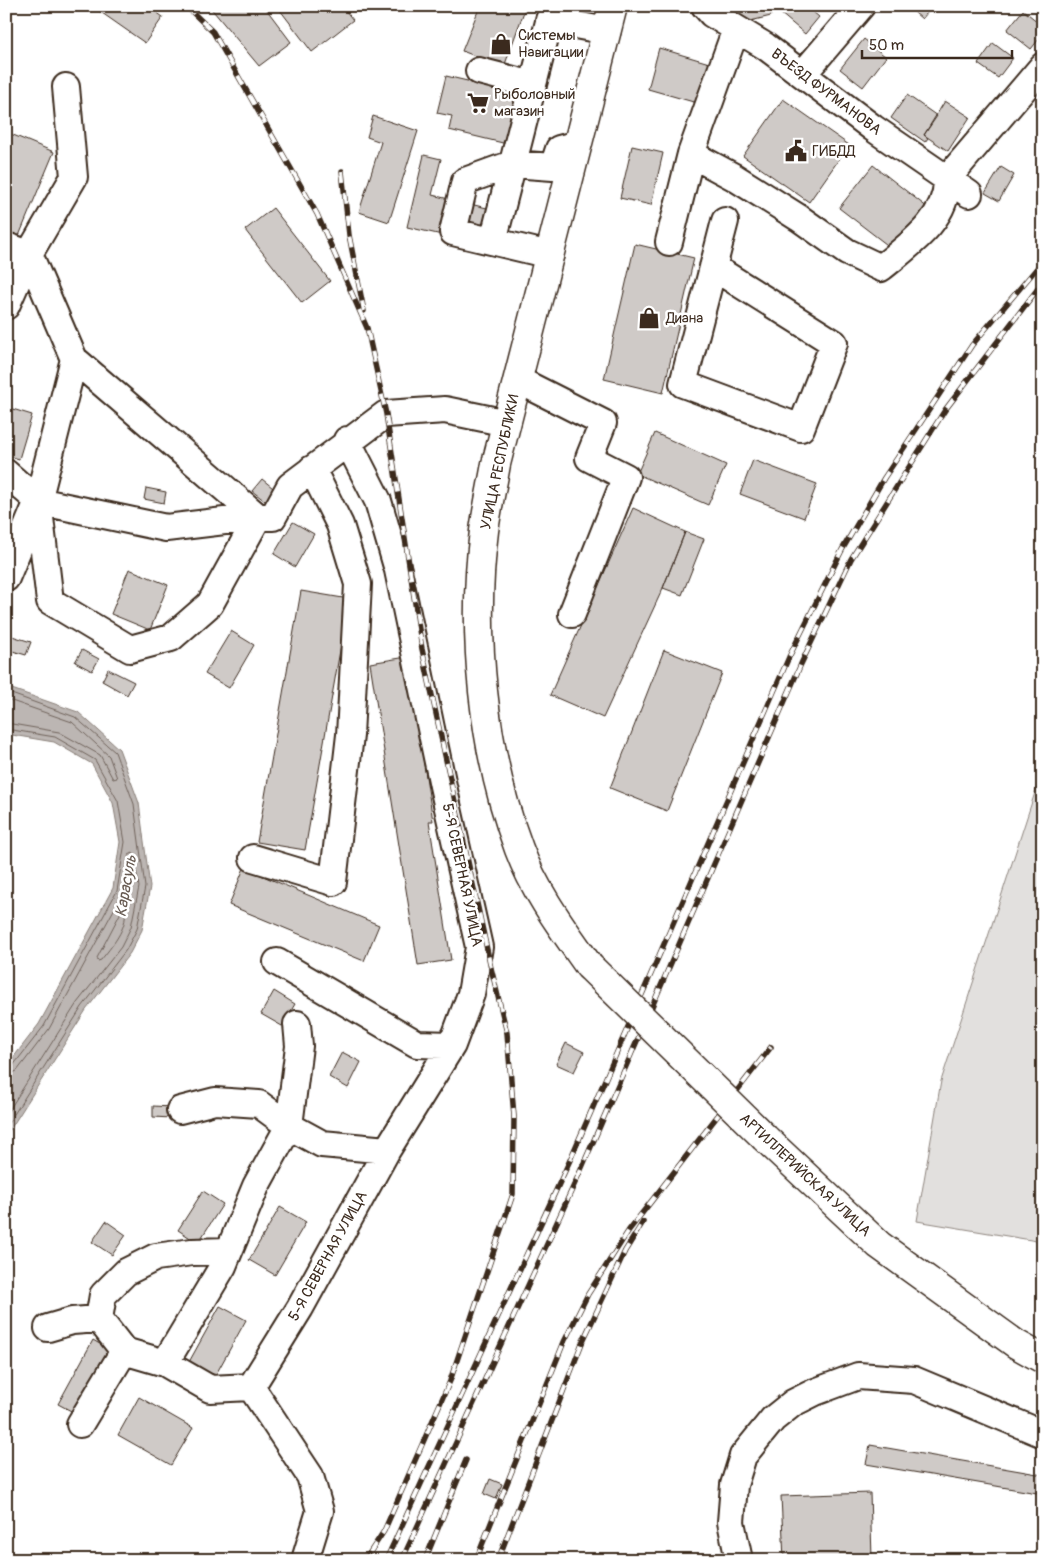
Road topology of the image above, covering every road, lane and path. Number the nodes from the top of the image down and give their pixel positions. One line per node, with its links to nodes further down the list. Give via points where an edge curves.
1 (705, 6): 5 (street, ВЪЕЗД ФУРМАНОВА)
2 (861, 6): 8 (street)
3 (551, 13): 4 (street); 9 (street)
4 (610, 19): 11 (main road, УЛИЦА РЕСПУБЛИКИ)
5 (736, 29): 8 (street, ВЪЕЗД ФУРМАНОВА); 12 (street)
6 (1043, 66): 14 (street)
7 (478, 71): 9 (street)
8 (804, 74): 14 (street, ВЪЕЗД ФУРМАНОВА, via 872,128)
9 (533, 84): 13 (street)
10 (66, 87): 19 (street, via 74,177)
11 (578, 144): 13 (street, via 559,149 553,167); 20 (main road, УЛИЦА РЕСПУБЛИКИ)
12 (691, 154): 14 (street, via 734,177 847,252 881,268 924,232 946,196); 18 (street)
13 (512, 164): 17 (street); 17 (street, via 466,181 453,232)
14 (947, 179): 15 (street, ВЪЕЗД ФУРМАНОВА)
15 (969, 194)
16 (725, 221): 21 (street)
17 (493, 241): 20 (street)
18 (669, 242)
19 (18, 250): 22 (street); 23 (street)
20 (550, 255): 24 (main road, УЛИЦА РЕСПУБЛИКИ)
21 (713, 267): 21 (street, via 683,384 801,428 834,343)
22 (6, 306)
23 (74, 359): 29 (street); 30 (street)
24 (518, 380): 25 (main road, УЛИЦА РЕСПУБЛИКИ); 32 (street, via 604,423 589,458 626,477)
25 (507, 423): 26 (street, via 445,410 386,414); 35 (main road, УЛИЦА РЕСПУБЛИКИ, via 484,532 479,598 480,659 487,718 500,785 519,850 549,910)
26 (348, 440): 27 (street); 37 (street, 5-Я СЕВЕРНАЯ УЛИЦА, via 378,501 398,570 479,947 471,994)
27 (312, 469): 30 (street, via 290,486 273,517); 33 (street, via 340,525 358,584 350,735 333,882)
28 (6, 473): 29 (street)
29 (38, 501): 30 (street, via 166,528); 30 (street, via 50,601 130,649 171,638 210,604); 31 (street)
30 (258, 517)
31 (6, 578)
32 (572, 614)
33 (253, 858)
34 (277, 962): 37 (street, via 417,1044)
35 (589, 966): 45 (main road, АРТИЛЛЕРИЙСКАЯ УЛИЦА, bridge, via 879,1245 1016,1344)
36 (297, 1024): 39 (street, via 299,1046)
37 (452, 1045): 40 (street, 5-Я СЕВЕРНАЯ УЛИЦА)
38 (180, 1110): 39 (street, via 215,1101 259,1104)
39 (290, 1126): 40 (street, via 322,1144); 41 (street, via 256,1186)
40 (387, 1150): 47 (street, 5-Я СЕВЕРНАЯ УЛИЦА, via 300,1308)
41 (229, 1251): 42 (street, via 156,1257 126,1272 103,1295); 46 (street)
42 (99, 1319): 43 (street, via 72,1321); 44 (street)
43 (48, 1328)
44 (124, 1351): 46 (street); 48 (street)
45 (1043, 1359)
46 (165, 1363): 47 (street, via 210,1389)
47 (251, 1387): 50 (street, via 310,1476 320,1511)
48 (80, 1424)
49 (1043, 1434): 51 (street, via 914,1380 858,1376 815,1392 793,1403 774,1419 743,1456 734,1485 731,1522)
50 (305, 1560)
51 (739, 1560)

